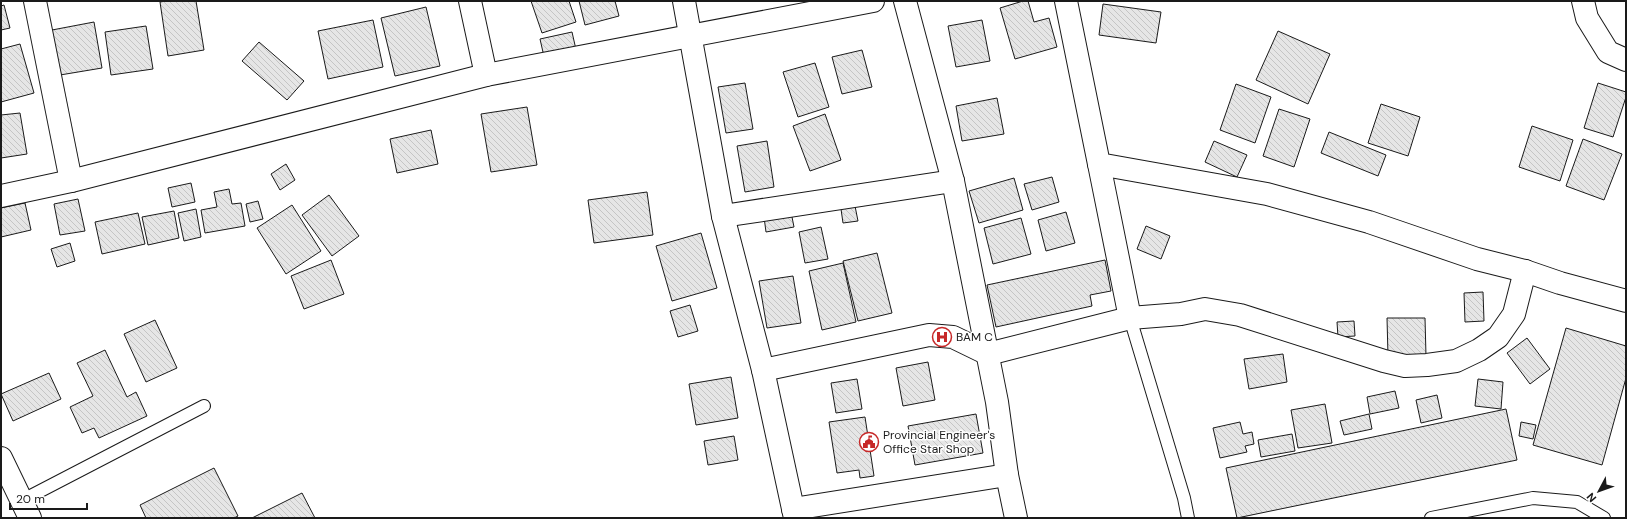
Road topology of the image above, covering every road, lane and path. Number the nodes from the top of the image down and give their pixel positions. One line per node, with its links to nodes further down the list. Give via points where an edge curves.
1 (34, 1): 12 (street)
2 (470, 1): 10 (street)
3 (684, 1): 8 (street)
4 (873, 1): 8 (street)
5 (905, 1): 13 (street)
6 (1066, 1): 11 (street)
7 (1583, 1): 9 (street, via 1587,18 1608,52)
8 (690, 36): 10 (street); 15 (street)
9 (1626, 60)
10 (486, 75): 12 (street)
11 (1100, 164): 16 (street, via 1266,194 1369,222 1477,259); 18 (street)
12 (71, 181): 14 (street)
13 (953, 181): 15 (street); 19 (street)
14 (1, 196)
15 (723, 216): 20 (street)
16 (1525, 271): 17 (street, via 1560,284); 18 (street, via 1514,314 1498,337 1456,361 1427,365 1405,366 1384,361 1240,315 1212,310)
17 (1626, 301)
18 (1130, 318): 19 (street); 27 (lane)
19 (988, 354): 20 (street, via 953,337 929,335); 23 (street)
20 (763, 370): 25 (street)
21 (204, 406): 24 (lane)
22 (1, 458): 24 (street)
23 (1007, 475): 25 (street); 26 (street)
24 (25, 509)
25 (794, 513)
26 (1016, 518)
27 (1188, 518)
28 (1431, 518): 29 (lane, via 1534,498 1577,502)
29 (1604, 518)

